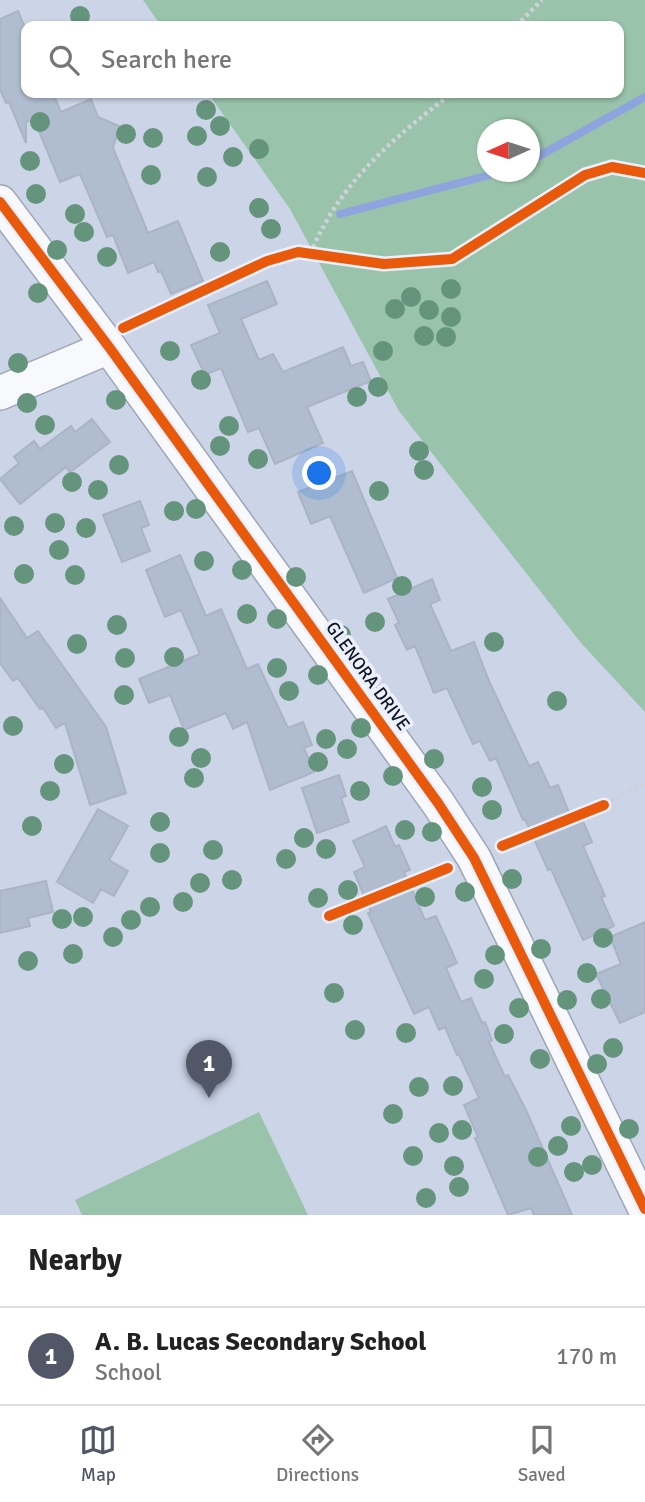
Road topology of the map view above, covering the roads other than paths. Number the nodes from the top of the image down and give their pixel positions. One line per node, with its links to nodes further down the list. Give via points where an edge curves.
1 (0, 202): 2 (street, GLENORA DRIVE)
2 (110, 347): 3 (street); 4 (street, GLENORA DRIVE, via 474,858)
3 (0, 393)
4 (645, 1209)

